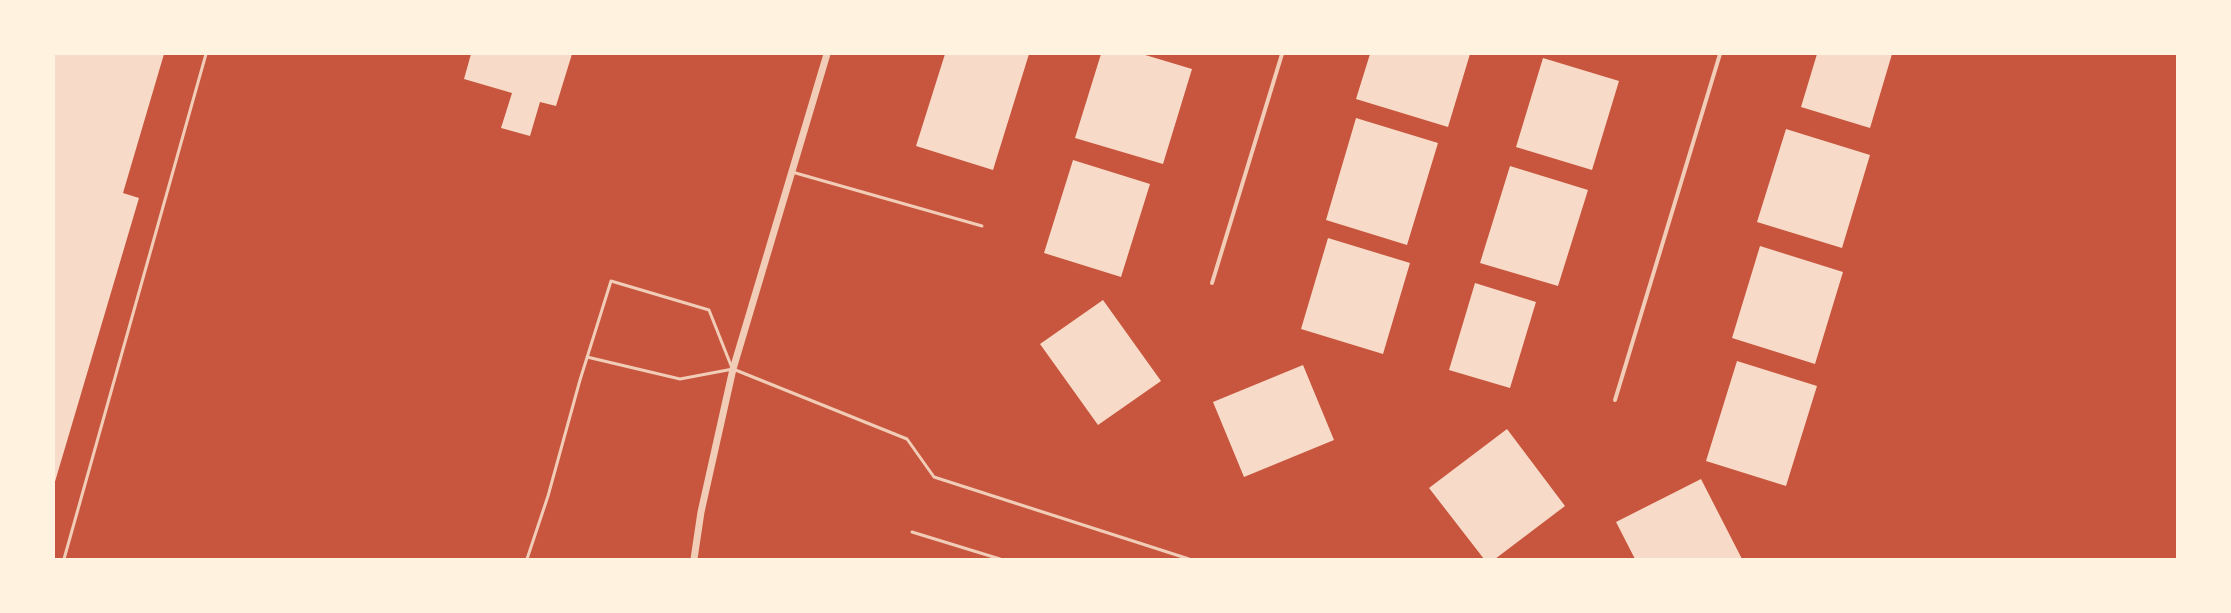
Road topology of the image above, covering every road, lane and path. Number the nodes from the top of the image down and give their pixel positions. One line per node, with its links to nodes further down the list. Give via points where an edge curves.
1 (206, 54): 12 (lane, via 180,155)
2 (827, 54): 5 (street)
3 (1282, 54): 7 (street)
4 (1720, 54): 10 (street)
5 (792, 172): 6 (lane); 9 (street)
6 (982, 226)
7 (1212, 283)
8 (588, 357): 9 (lane, via 680,379); 9 (lane, via 611,281 709,310); 13 (lane)
9 (733, 369): 14 (street, via 701,512); 16 (lane, via 907,439 934,477)
10 (1615, 400)
11 (912, 532): 15 (lane)
12 (64, 559)
13 (527, 559)
14 (694, 559)
15 (1000, 559)
16 (1189, 559)

